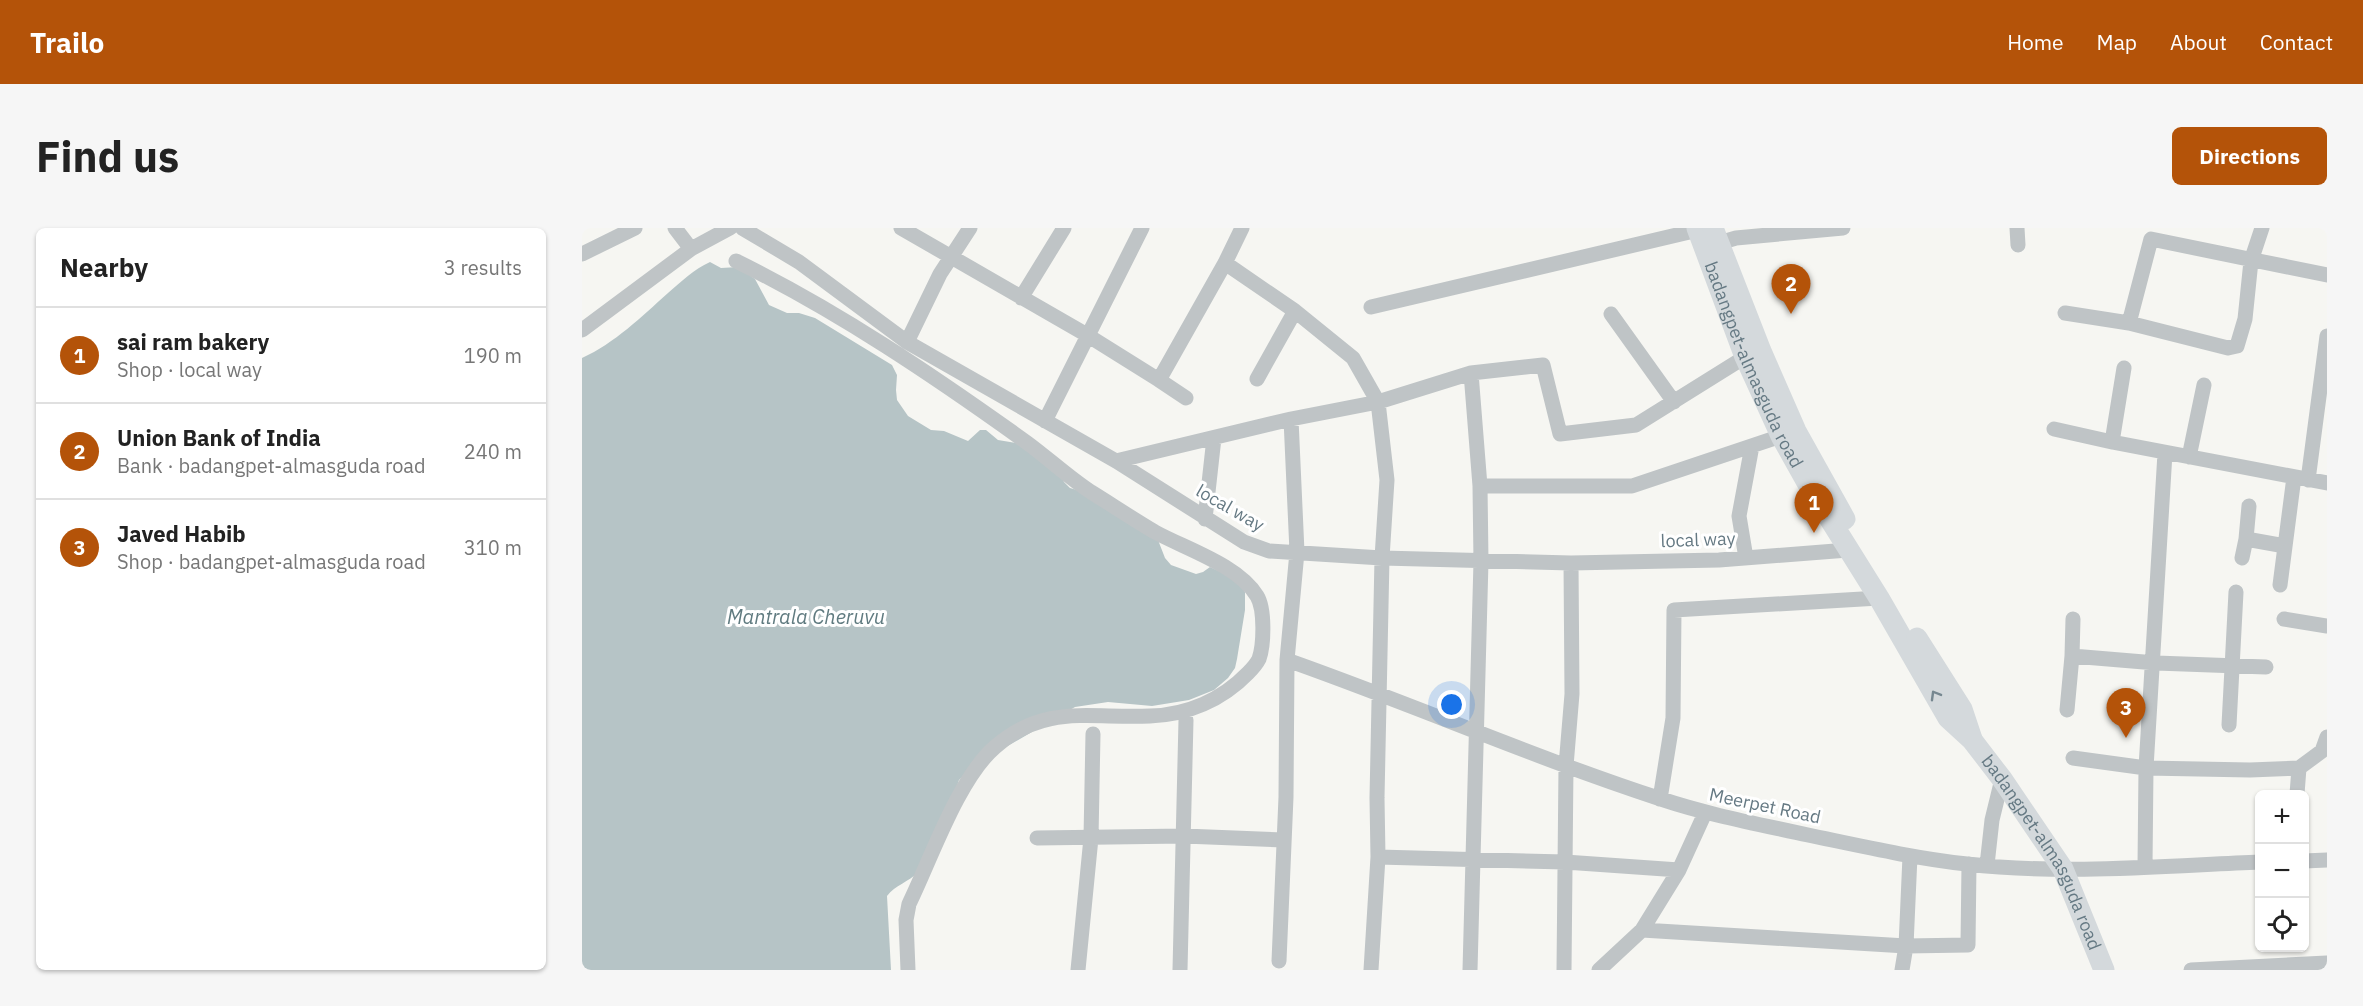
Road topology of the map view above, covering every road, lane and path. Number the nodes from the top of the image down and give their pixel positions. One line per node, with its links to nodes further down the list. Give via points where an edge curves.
1 (635, 228): 16 (street)
2 (675, 228): 15 (street)
3 (730, 228): 15 (street)
4 (742, 228): 32 (street, local way, via 799,262)
5 (901, 228): 17 (street)
6 (970, 228): 17 (street)
7 (1064, 228): 22 (street)
8 (1142, 228): 30 (street)
9 (1242, 228): 20 (street)
10 (1843, 228): 13 (street, via 1736,238)
11 (2017, 228): 14 (street)
12 (2262, 228): 19 (street)
13 (1707, 232): 23 (street); 25 (street, badangpet-almasguda road)
14 (2018, 245)
15 (691, 249): 29 (street)
16 (582, 254)
17 (952, 256): 22 (street); 32 (street)
18 (736, 261): 113 (street, via 843,319 1029,444 1087,490 1243,580 1260,605 1263,635 1258,660 1230,689 1204,705 1149,717 1067,715 1044,719 995,747 959,796 909,904)
19 (2251, 261): 21 (street); 28 (street, via 2151,239); 28 (street, via 2245,319 2237,346 2228,348)
20 (1225, 263): 24 (street); 37 (street)
21 (2327, 275)
22 (1021, 298): 30 (street)
23 (1371, 307)
24 (1295, 311): 36 (street); 40 (street, via 1353,358)
25 (1736, 312): 33 (street, badangpet-almasguda road); 83 (street, badangpet-almasguda road, via 1856,539 1962,708)
26 (2065, 313): 28 (street)
27 (1611, 314): 41 (street)
28 (2129, 324)
29 (582, 330)
30 (1087, 335): 37 (street); 43 (street)
31 (2327, 338): 52 (street)
32 (907, 342): 43 (street, local way)
33 (1745, 357): 41 (street); 45 (street, badangpet-almasguda road)
34 (2124, 369): 47 (street)
35 (1471, 374): 40 (street); 41 (street, via 1543,365 1560,434 1636,425); 54 (street)
36 (1257, 379)
37 (1159, 380): 39 (street)
38 (2204, 385): 50 (street)
39 (1186, 398)
40 (1378, 402): 42 (street); 61 (street, via 1387,480)
41 (1674, 402)
42 (1291, 419): 46 (street); 60 (street)
43 (1045, 421): 51 (street, local way)
44 (2054, 429): 47 (street)
45 (1781, 436): 48 (street); 59 (street, badangpet-almasguda road)
46 (1214, 438): 51 (street); 56 (street)
47 (2112, 442): 49 (street)
48 (1752, 446): 54 (street, via 1632,486); 62 (street, via 1739,516)
49 (2165, 453): 50 (street); 74 (street)
50 (2189, 457): 52 (street)
51 (1116, 461): 56 (street, local way)
52 (2301, 479): 53 (street); 58 (street)
53 (2327, 483)
54 (1480, 486): 64 (street)
55 (2249, 506): 57 (street)
56 (1205, 519): 60 (street, local way, via 1244,542 1269,551)
57 (2246, 539): 58 (street); 63 (street)
58 (2285, 546): 66 (street)
59 (1848, 550): 62 (street, local way); 68 (street, badangpet-almasguda road)
60 (1297, 552): 61 (street, local way); 73 (street)
61 (1382, 558): 64 (street, local way); 77 (street)
62 (1746, 558): 65 (street, local way)
63 (2242, 558)
64 (1481, 561): 65 (street, local way); 81 (street)
65 (1571, 563): 86 (street, via 1572,694)
66 (2280, 585)
67 (2236, 592): 75 (street)
68 (1879, 598): 83 (street, badangpet-almasguda road, one-way to 68, via 1948,718); 91 (street, via 1674,610 1673,718)
69 (2073, 619): 72 (street)
70 (2284, 619): 71 (street)
71 (2327, 626)
72 (2072, 656): 74 (street); 78 (street)
73 (1287, 660): 77 (street, Meerpet Road); 96 (street)
74 (2152, 662): 75 (street); 87 (street)
75 (2233, 664): 76 (street); 80 (street)
76 (2266, 667)
77 (1380, 693): 81 (street, Meerpet Road); 98 (street)
78 (2067, 710)
79 (1186, 720): 93 (street)
80 (2229, 725)
81 (1476, 730): 86 (street, Meerpet Road); 99 (street)
82 (1093, 734): 95 (street)
83 (1972, 740): 89 (street, badangpet-almasguda road)
84 (2325, 746): 88 (street)
85 (2073, 758): 87 (street)
86 (1566, 766): 91 (street, Meerpet Road); 102 (street)
87 (2146, 768): 88 (street); 106 (street)
88 (2299, 768): 90 (street)
89 (2002, 779): 105 (street); 107 (street, badangpet-almasguda road)
90 (2298, 790)
91 (1660, 799): 92 (street, Meerpet Road)
92 (1705, 813): 97 (street, Meerpet Road); 108 (street)
93 (1184, 836): 95 (street); 96 (street); 115 (street)
94 (1037, 838): 95 (street)
95 (1091, 838): 114 (street)
96 (1284, 840): 111 (street)
97 (1910, 856): 104 (street, Meerpet Road); 110 (street)
98 (1378, 857): 99 (street); 116 (street)
99 (1472, 860): 102 (street); 117 (street)
100 (2327, 860): 101 (street)
101 (2309, 861)
102 (1565, 862): 108 (street); 118 (street)
103 (2255, 862): 106 (street, Meerpet Road)
104 (1969, 864): 105 (street, Meerpet Road); 110 (street, via 1968,945)
105 (1987, 865): 107 (street, Meerpet Road)
106 (2145, 866): 107 (street, Meerpet Road)
107 (2063, 869): 121 (street, badangpet-almasguda road)
108 (1679, 870): 109 (street)
109 (1642, 930): 110 (street); 119 (street)
110 (1906, 946): 120 (street)
111 (1279, 961)
112 (2327, 963): 122 (street)
113 (908, 970)
114 (1078, 970)
115 (1180, 970)
116 (1371, 970)
117 (1470, 970)
118 (1564, 970)
119 (1599, 970)
120 (1902, 970)
121 (2104, 970)
122 (2191, 970)

